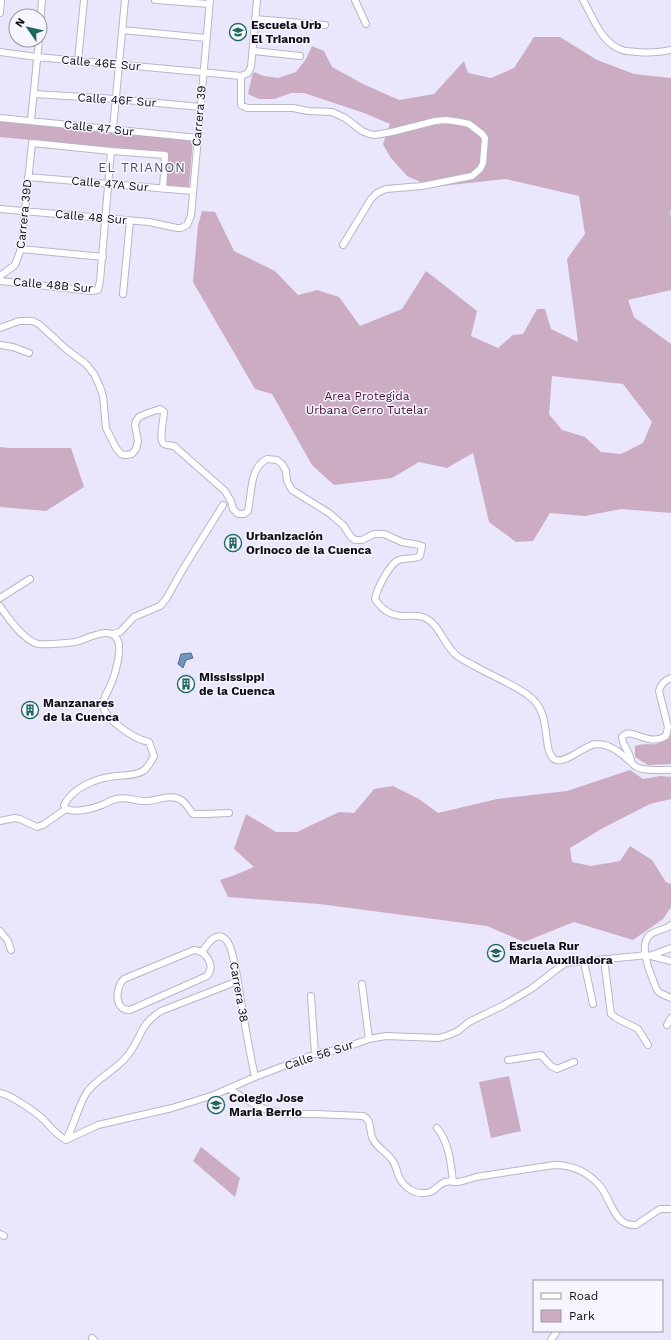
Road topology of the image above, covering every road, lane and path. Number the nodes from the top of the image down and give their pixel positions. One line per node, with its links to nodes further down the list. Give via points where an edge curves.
1 (2, 0): 9 (street)
2 (84, 0): 21 (street)
3 (125, 0): 13 (street)
4 (155, 0): 8 (street)
5 (257, 0): 10 (street)
6 (354, 0): 11 (street)
7 (583, 0): 16 (street, via 600,32 617,47 625,51 648,53)
8 (210, 2): 14 (street, Carrera 39)
9 (0, 12)
10 (255, 19): 12 (street); 17 (street)
11 (366, 24)
12 (325, 25)
13 (122, 30): 14 (street); 22 (street)
14 (206, 38): 23 (street, Carrera 39)
15 (38, 48): 20 (street)
16 (671, 50)
17 (253, 51): 19 (street); 24 (street, via 250,70)
18 (0, 52): 20 (street, Calle 46E Sur)
19 (300, 56)
20 (37, 57): 21 (street, Calle 46E Sur); 25 (street)
21 (78, 61): 22 (street, Calle 46E Sur)
22 (120, 65): 23 (street, Calle 46E Sur); 26 (street)
23 (203, 73): 24 (street); 27 (street, Carrera 39)
24 (241, 76): 43 (street, via 241,104 249,108 293,108 332,112 369,134 392,132 446,120 469,124 485,138 483,163 472,176 422,186 386,189 377,193)
25 (34, 94): 26 (street, Calle 46F Sur); 29 (street)
26 (116, 99): 27 (street, Calle 46F Sur); 30 (street)
27 (200, 107): 31 (street, Carrera 39)
28 (0, 118): 29 (street, Calle 47 Sur)
29 (31, 120): 30 (street, Calle 47 Sur)
30 (113, 129): 31 (street, Calle 47 Sur)
31 (198, 138): 37 (street, Carrera 39)
32 (32, 143): 33 (street, Calle 47 Sur); 34 (street, Carrera 39D)
33 (111, 151): 35 (street); 36 (street, Calle 47 Sur, via 165,155)
34 (28, 177): 35 (street, Calle 47A Sur); 39 (street, Carrera 39D)
35 (108, 184): 36 (street, Calle 47A Sur); 40 (street)
36 (163, 189): 37 (street, Calle 47A Sur)
37 (192, 191): 42 (street, Carrera 39, via 190,220)
38 (0, 209): 39 (street, Calle 48 Sur)
39 (24, 211): 40 (street, Calle 48 Sur); 44 (street, Carrera 39D)
40 (106, 218): 41 (street, Calle 48 Sur); 45 (street)
41 (130, 221): 42 (street, Calle 48 Sur); 48 (street)
42 (182, 228)
43 (343, 245)
44 (21, 249): 45 (street); 46 (street, Carrera 39D, via 15,265)
45 (103, 257): 47 (street, Calle 48B Sur, via 98,290 95,291)
46 (0, 276)
47 (0, 281)
48 (123, 294)
49 (0, 328): 58 (street, via 19,321 33,321 86,364 100,387 106,428 121,454 132,454 136,449 138,441 135,425 139,417 160,409 164,412 161,436 164,444 174,446 225,491 238,514 248,511 258,466 267,459 277,460 285,467 287,481 292,490 329,514 355,540 362,540 374,534 384,534 402,542 422,546 422,553 417,558 396,561 377,591 375,599 380,607 400,616 423,617 436,627 460,658 531,697 541,709 550,754 554,759 563,760 596,744 610,747)
50 (0, 345): 51 (street)
51 (29, 353)
52 (223, 505): 56 (street, via 166,599 160,606 134,617 120,632)
53 (30, 579): 54 (street)
54 (0, 598)
55 (0, 606): 56 (street, via 25,636 39,644 76,642 98,634)
56 (113, 634): 60 (street, via 120,647 103,706 108,717 119,726 149,742 154,756 143,771 133,775 95,780 83,786 67,799 64,805)
57 (671, 678): 58 (street, via 661,685 659,691 668,727 666,736 655,741 628,732 622,737)
58 (632, 763): 59 (street, via 640,769)
59 (671, 770)
60 (66, 809): 61 (street, via 90,809 118,798 145,802 173,798 180,799 193,814); 62 (street, via 37,827 20,819 8,818)
61 (229, 813)
62 (0, 821)
63 (671, 925): 68 (street, via 649,935 644,948)
64 (0, 931): 66 (street)
65 (671, 948): 68 (street)
66 (11, 950)
67 (202, 952): 67 (street, via 190,951 124,979 117,992 121,1006 130,1010 207,976 211,970 210,964 206,954); 72 (street, Carrera 38, via 212,938 224,938 229,942)
68 (648, 955): 69 (street, Calle 56 Sur); 70 (street); 75 (street, via 657,990)
69 (604, 959): 71 (street, Calle 56 Sur); 80 (street, via 611,1014 638,1029)
70 (671, 961)
71 (584, 962): 76 (street); 79 (street, Calle 56 Sur, via 566,963 531,989 449,1035 439,1038 386,1036)
72 (238, 981): 84 (street, Carrera 38); 88 (street, via 151,1017 129,1054 88,1092)
73 (362, 984): 79 (street)
74 (311, 996): 81 (street)
75 (671, 998)
76 (593, 1004)
77 (671, 1018): 78 (street)
78 (667, 1025)
79 (369, 1039): 81 (street, Calle 56 Sur, via 341,1049)
80 (648, 1045)
81 (315, 1054): 84 (street, Calle 56 Sur)
82 (508, 1060): 83 (street, via 541,1055 556,1068)
83 (574, 1062)
84 (254, 1077): 85 (street, Calle 56 Sur)
85 (229, 1089): 88 (street, Calle 56 Sur, via 172,1108 98,1125); 89 (street, via 267,1110 286,1114 367,1118 374,1143 392,1160 409,1190 423,1194 431,1192 445,1182)
86 (0, 1093): 88 (street, via 41,1117 56,1134)
87 (438, 1128): 89 (street, via 447,1147)
88 (66, 1140)
89 (453, 1182): 90 (street, via 566,1165 576,1168 600,1187 621,1221 636,1225 660,1209)
90 (671, 1209)

